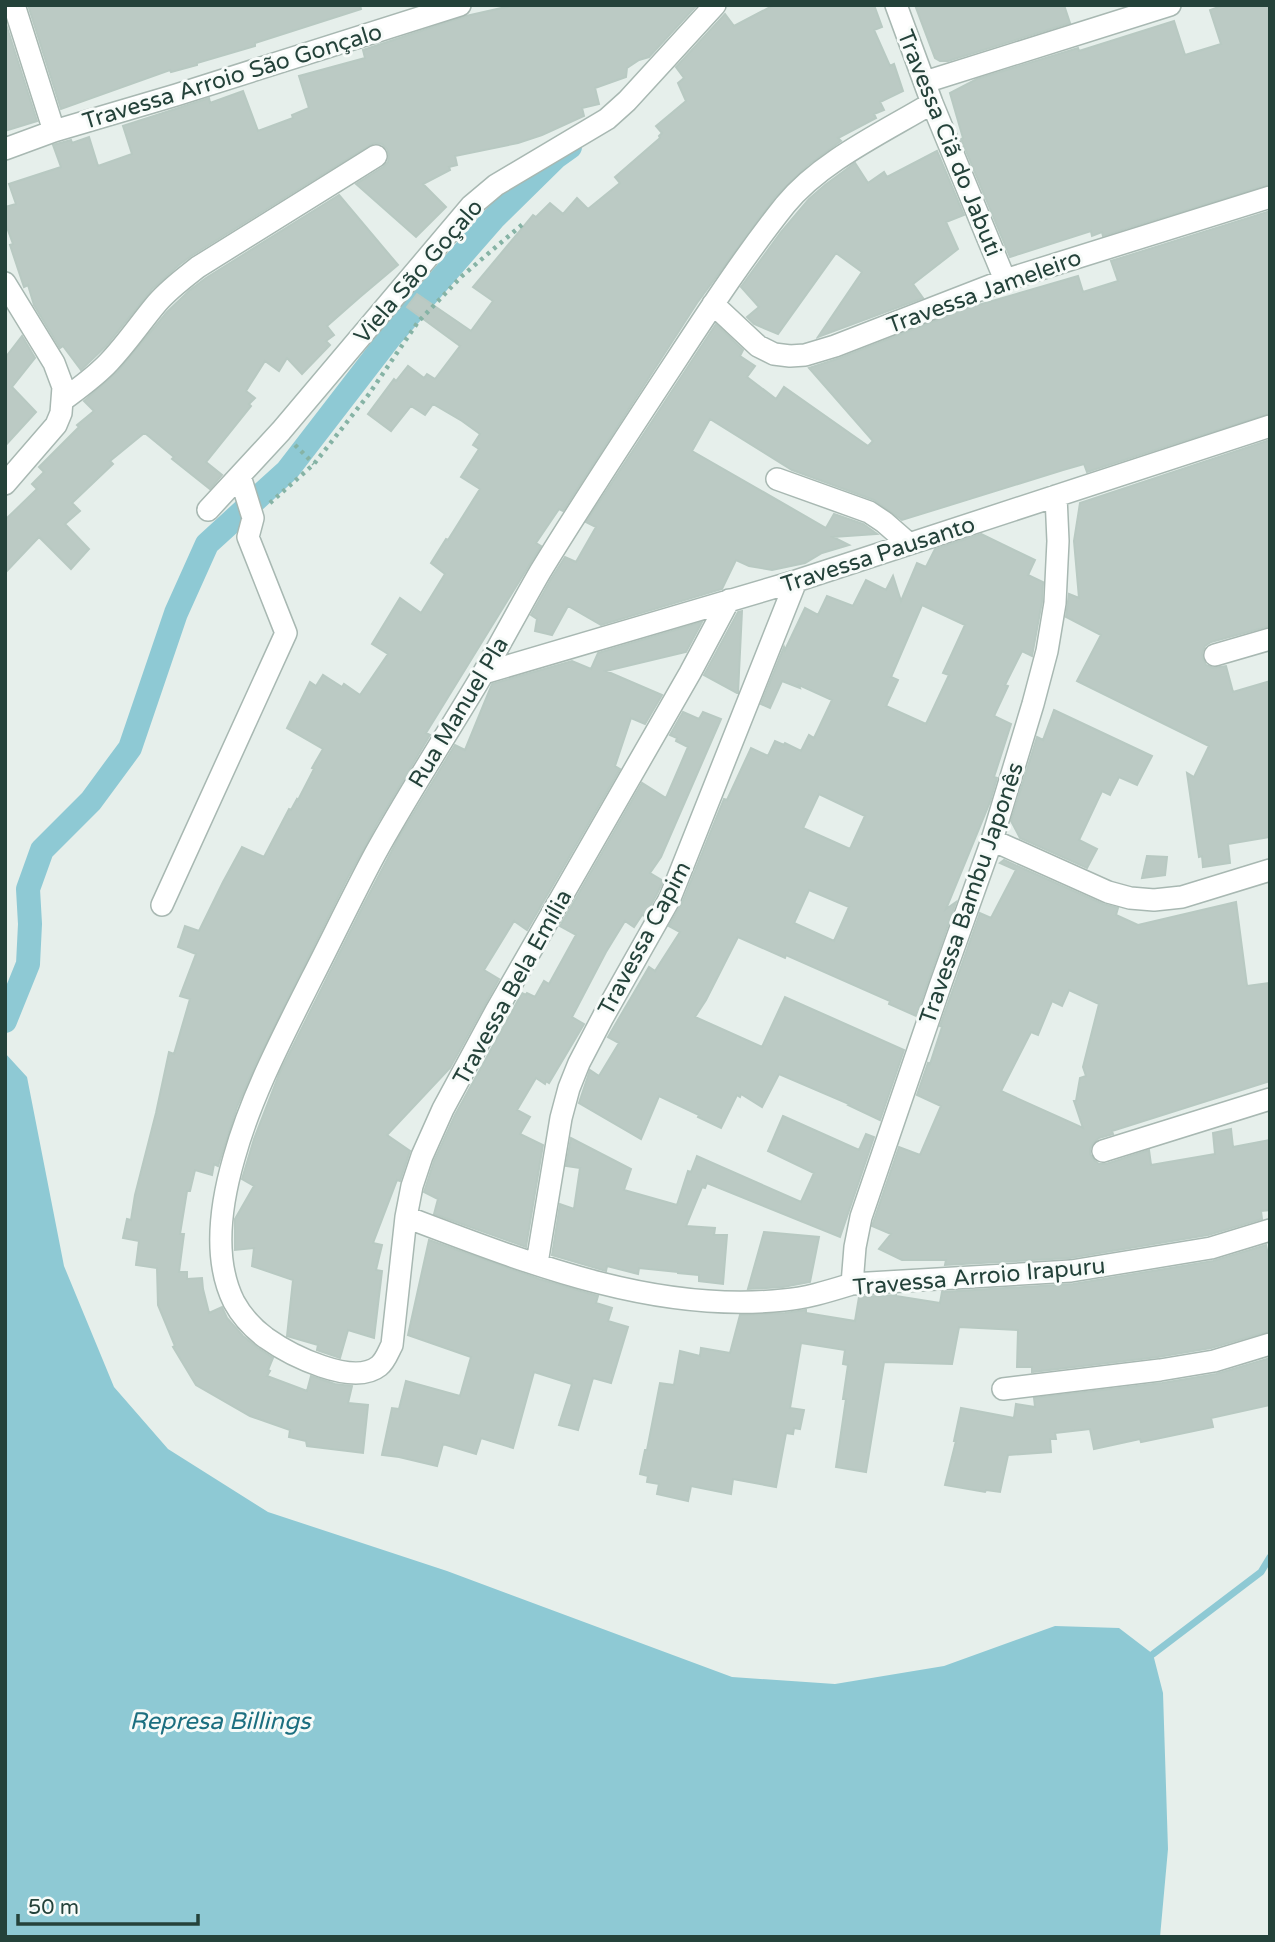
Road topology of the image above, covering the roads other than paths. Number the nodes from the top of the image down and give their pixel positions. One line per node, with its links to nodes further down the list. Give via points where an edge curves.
1 (14, 5): 8 (street)
2 (460, 5): 8 (street, Travessa Arroio São Gonçalo)
3 (715, 5): 17 (street, Viela São Goçalo, via 607,119 496,185 471,206)
4 (896, 5): 6 (street, Travessa Ciã do Jabuti)
5 (1170, 5): 6 (street)
6 (925, 82): 7 (street, Travessa Ciã do Jabuti)
7 (932, 103): 12 (street, Travessa Ciã do Jabuti); 14 (street, Rua Manuel Pla, via 829,165 806,184)
8 (54, 131): 9 (street, Travessa Arroio São Gonçalo)
9 (5, 149)
10 (376, 156): 15 (street, via 198,267 158,302 94,377)
11 (1270, 197): 12 (street, Travessa Jameleiro)
12 (1005, 280): 14 (street, Travessa Jameleiro, via 805,355 774,354)
13 (5, 283): 15 (street, via 54,363)
14 (713, 304): 27 (street, Rua Manuel Pla, via 578,512)
15 (63, 400): 19 (street, via 56,425)
16 (1270, 426): 20 (street, Travessa Pausanto)
17 (240, 479): 21 (street, Viela São Goçalo); 30 (street, via 253,516 248,537 286,633)
18 (777, 479): 22 (street, via 869,512)
19 (5, 484)
20 (1056, 496): 22 (street, Travessa Pausanto); 28 (street, Travessa Bambu Japonês, via 1055,603 1047,651)
21 (208, 510)
22 (908, 543): 23 (street, Travessa Pausanto)
23 (796, 581): 24 (street, Travessa Pausanto); 35 (street, Travessa Capim, via 670,898 569,1088)
24 (729, 600): 27 (street, Travessa Pausanto); 33 (street, Travessa Bela Emília, via 443,1109 422,1156)
25 (1270, 639): 26 (street)
26 (1215, 655)
27 (484, 673): 38 (street, Rua Manuel Pla, via 373,858 298,1007 251,1107 224,1198 223,1270 239,1312 265,1338 321,1366)
28 (992, 840): 29 (street, via 1130,898 1182,897); 36 (street, Travessa Bambu Japonês, via 861,1217)
29 (1270, 870)
30 (162, 905)
31 (1270, 1099): 32 (street)
32 (1103, 1151)
33 (406, 1217): 35 (street, Travessa Arroio Irapuru); 38 (street, Travessa Bela Emília, via 392,1345 386,1358 370,1371)
34 (1270, 1230): 36 (street, Travessa Arroio Irapuru, via 1211,1248 1072,1271)
35 (537, 1263): 36 (street, Travessa Arroio Irapuru, via 624,1290 705,1301 786,1300)
36 (852, 1284)
37 (1270, 1344): 39 (street, via 1200,1363)
38 (346, 1372)
39 (1003, 1389)

